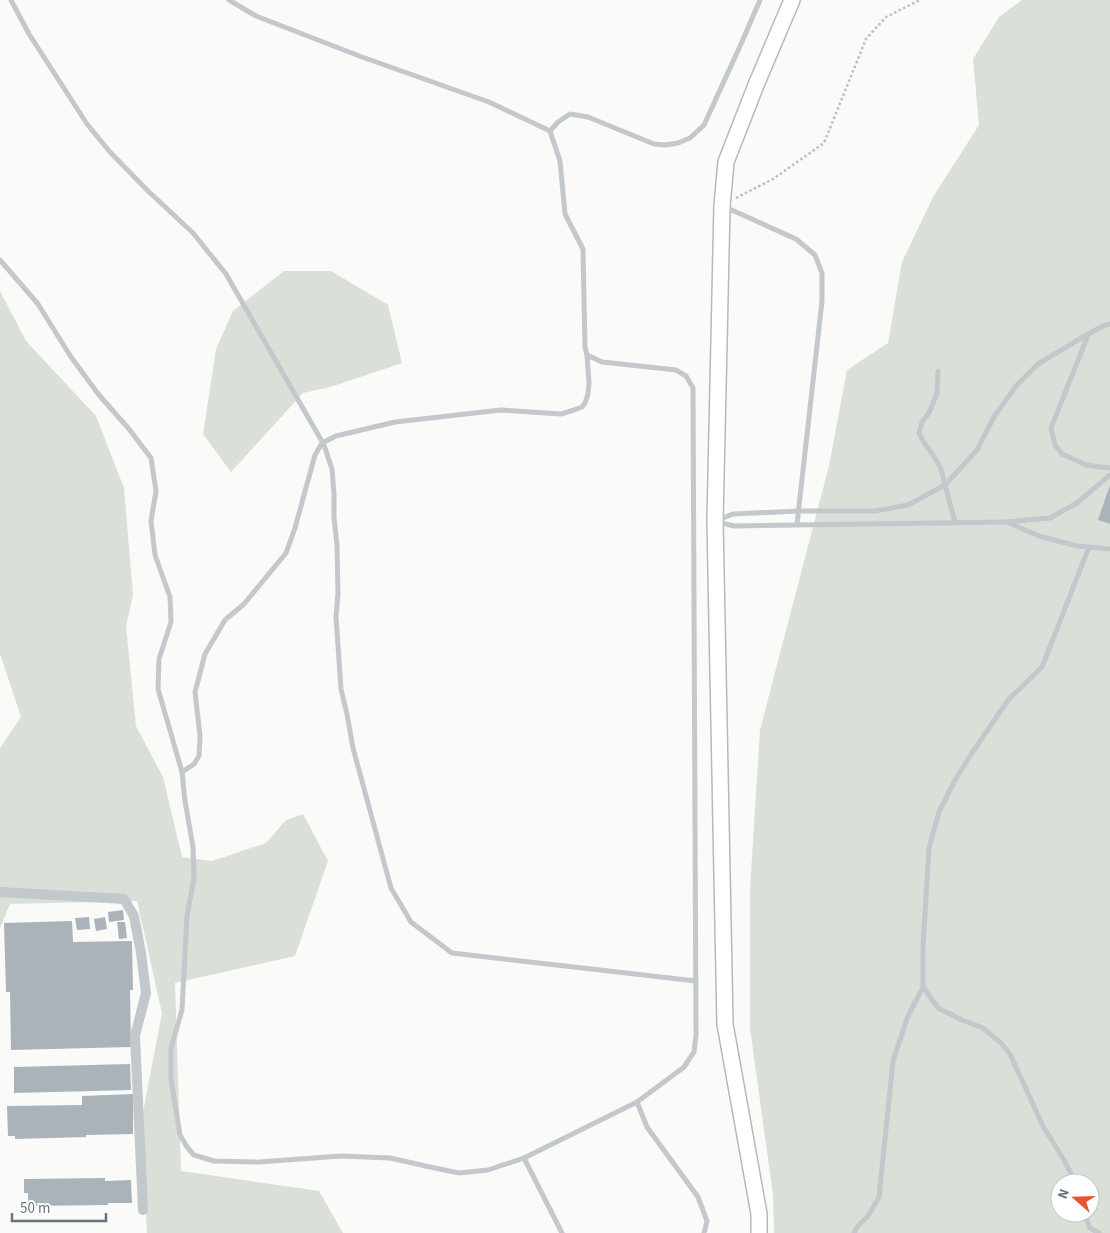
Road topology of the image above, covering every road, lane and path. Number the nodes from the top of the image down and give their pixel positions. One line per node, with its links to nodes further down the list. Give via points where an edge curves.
1 (11, 0): 13 (lane, via 87,124 110,152 193,233 226,274)
2 (229, 0): 6 (lane, via 256,16 489,102)
3 (760, 0): 6 (lane, via 704,125 690,138 678,143 654,144 588,117 570,114)
4 (792, 0): 7 (street, via 726,162)
5 (920, 0): 7 (path, via 886,17 866,39 824,144 773,179)
6 (550, 131): 11 (lane, via 560,161 565,214 583,249)
7 (722, 206): 17 (lane, via 796,239 815,255 822,274 822,301); 18 (street)
8 (0, 260): 24 (lane, via 38,304 71,357 151,458 156,491 151,521 156,554 170,596 171,622 159,659 158,689)
9 (1110, 324): 10 (lane)
10 (1088, 334): 14 (lane, via 1050,428 1055,445 1062,454 1086,465); 16 (lane, via 1038,364 1016,386 994,417 977,450)
11 (587, 355): 13 (lane, via 588,394 582,407 574,410 561,414 501,410 395,422 336,436); 26 (lane, via 602,362 676,370 686,376 693,388)
12 (938, 371): 16 (lane, via 936,393 919,432 941,469)
13 (322, 443): 24 (lane, via 315,455 286,553 244,604 225,620 205,654 195,692 199,756); 26 (lane, via 332,469 341,689 353,748 391,888 411,922 452,953)
14 (1110, 468)
15 (1110, 475): 20 (lane, via 1077,503 1050,518)
16 (945, 485): 17 (lane, via 908,504 874,511); 19 (lane)
17 (799, 511): 18 (lane, via 733,514); 21 (lane)
18 (715, 521): 21 (lane, via 734,526); 35 (street, via 725,1024 759,1214)
19 (955, 522): 20 (lane); 21 (lane)
20 (1006, 522): 22 (lane, via 1039,536)
21 (797, 524)
22 (1090, 547): 23 (lane); 27 (lane, via 1042,667 1008,700 972,753 939,812 929,848)
23 (1110, 549)
24 (182, 772): 29 (lane, via 194,878 187,916 182,1010 171,1048 171,1079 180,1135 194,1155 214,1161 259,1162 341,1156 390,1158 459,1173 488,1170)
25 (0, 892): 31 (street, via 124,899 134,916 146,993 135,1036)
26 (696, 982): 28 (lane, via 694,1052 684,1067)
27 (923, 987): 30 (lane, via 938,1008 983,1028 1010,1054 1043,1126); 36 (lane, via 908,1016 894,1060 879,1198)
28 (637, 1102): 29 (lane); 34 (lane, via 647,1127 698,1196 707,1221)
29 (524, 1158): 33 (lane)
30 (1071, 1173)
31 (143, 1210)
32 (1088, 1223): 37 (lane)
33 (562, 1233)
34 (704, 1233)
35 (759, 1233)
36 (854, 1233)
37 (1099, 1233)

